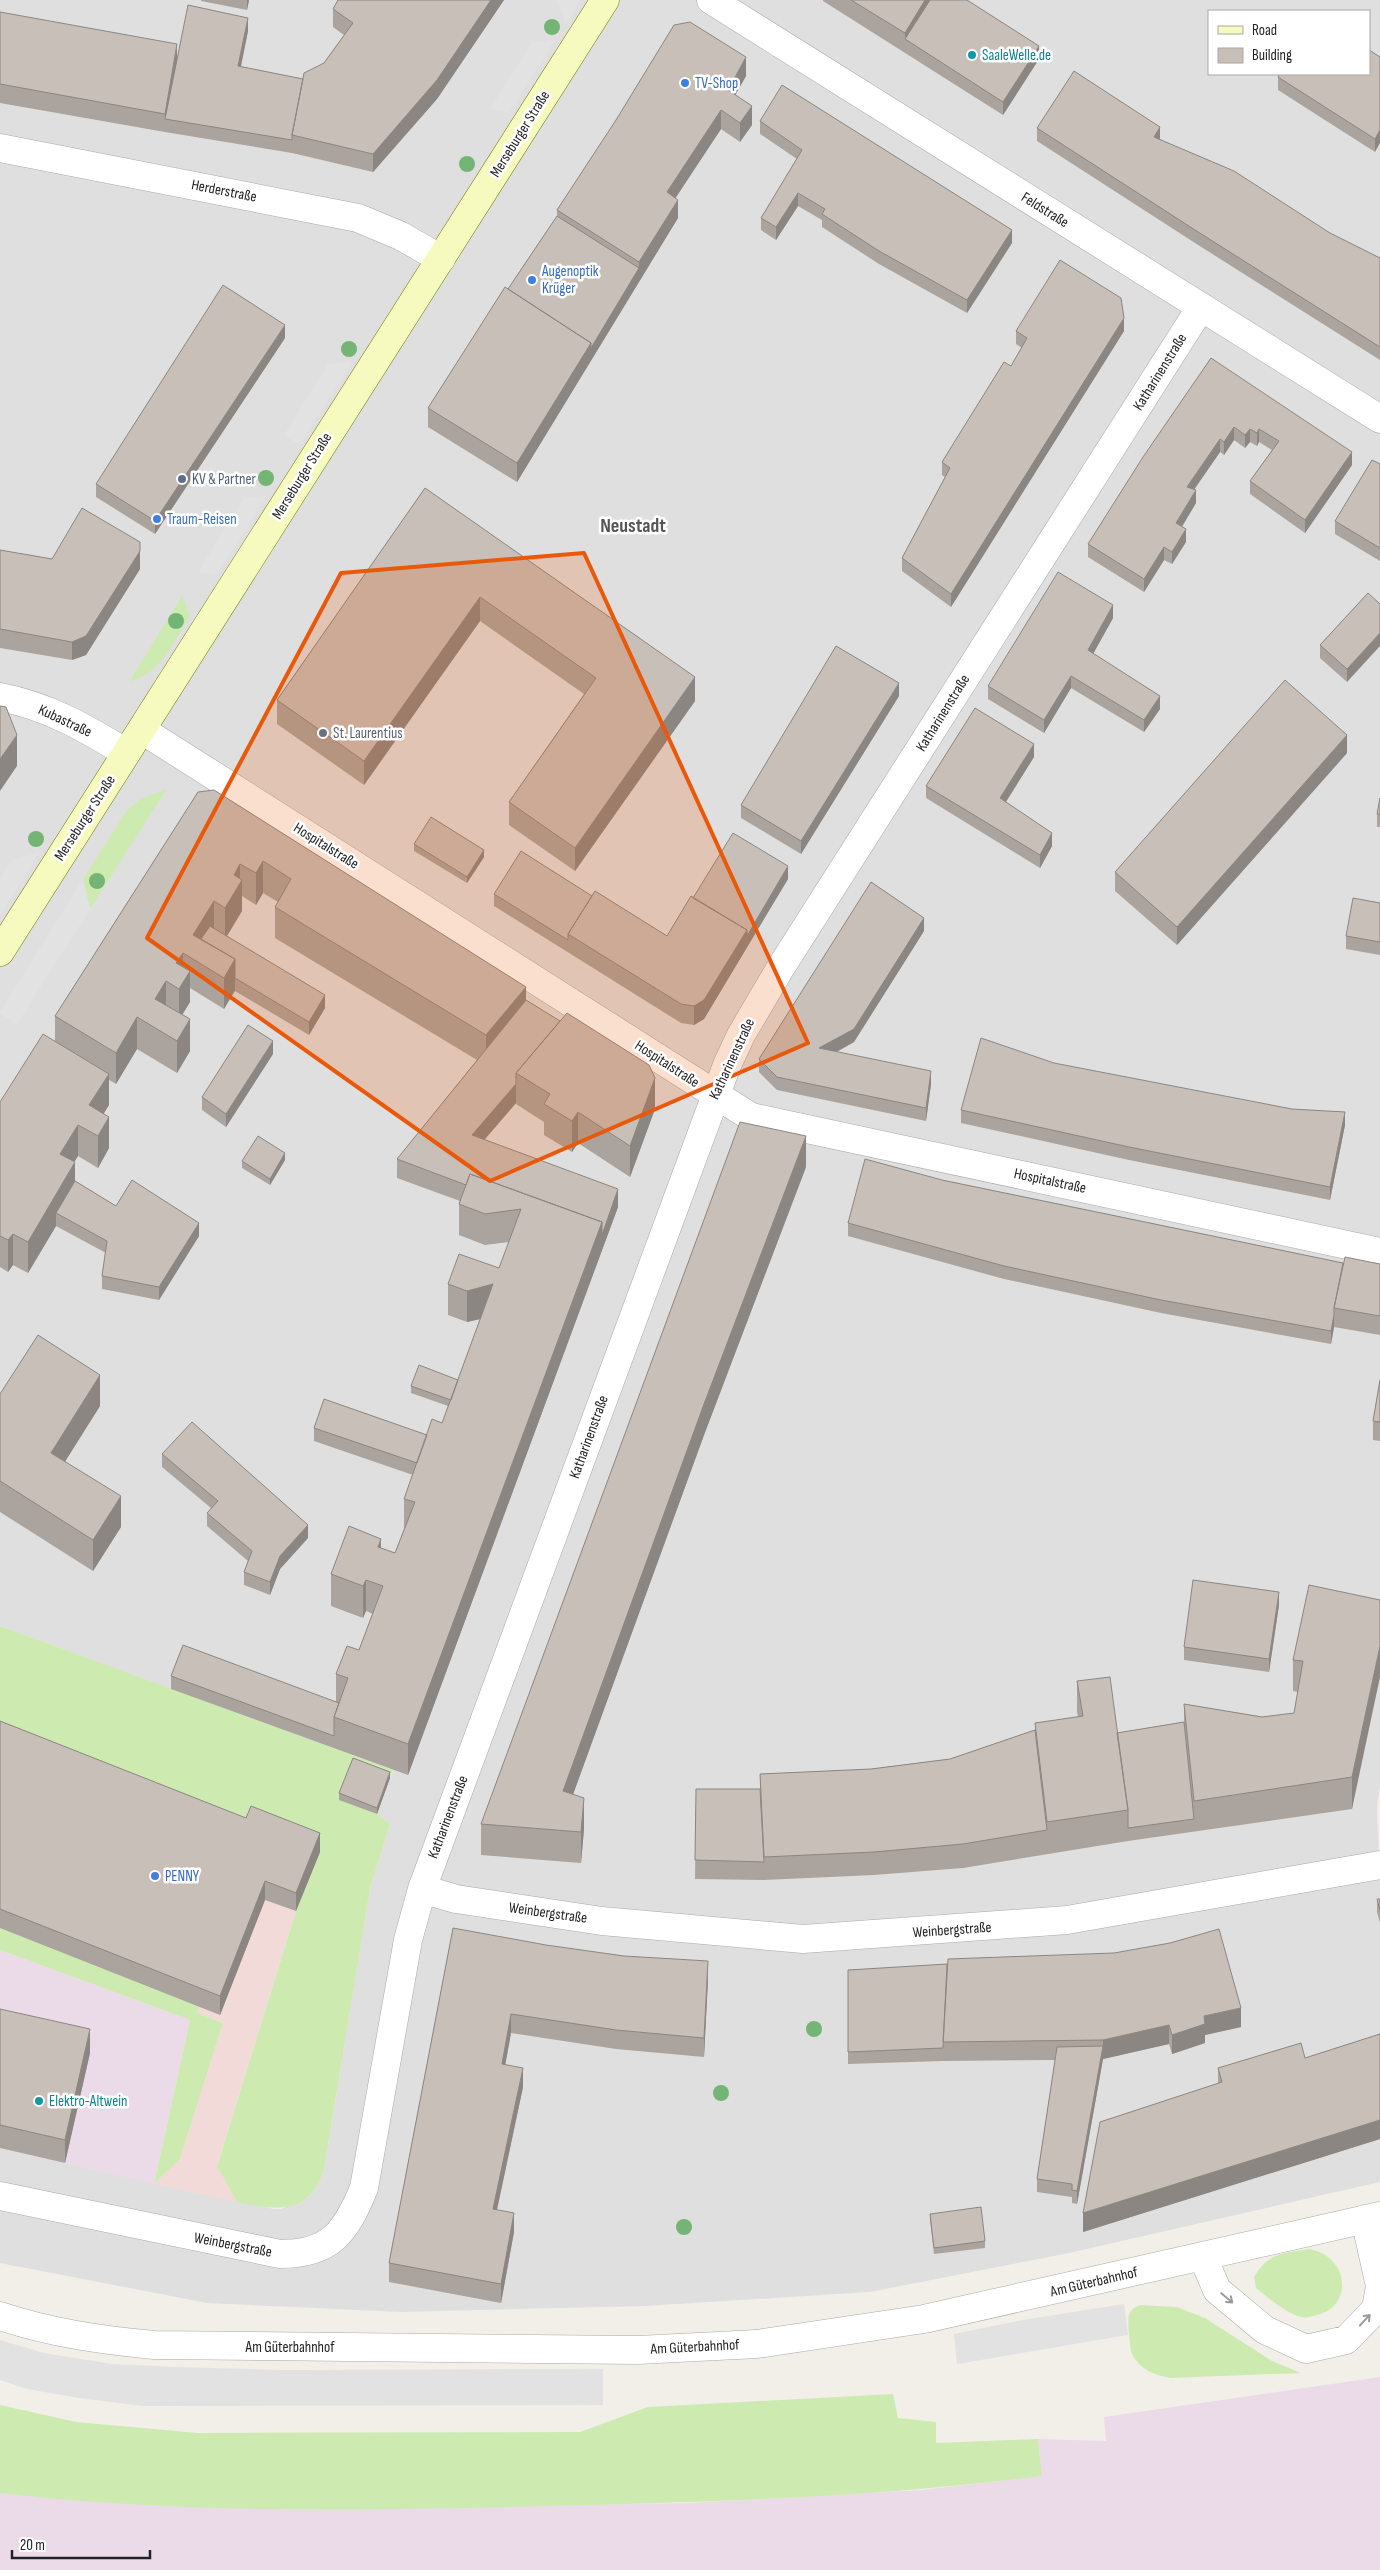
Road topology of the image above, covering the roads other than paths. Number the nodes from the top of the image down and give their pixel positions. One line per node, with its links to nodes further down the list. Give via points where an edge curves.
1 (605, 0): 4 (main road, Merseburger Straße)
2 (711, 0): 5 (street, Feldstraße)
3 (0, 148): 4 (street, Herderstraße, via 358,218 401,236)
4 (440, 259): 8 (main road, Merseburger Straße)
5 (1201, 307): 6 (street, Feldstraße); 11 (street, Katharinenstraße, via 781,968 741,1035)
6 (1380, 419)
7 (0, 697): 9 (street, Kubastraße, via 68,719)
8 (142, 730): 9 (main road, Merseburger Straße); 11 (street, Hospitalstraße)
9 (126, 754): 10 (main road, Merseburger Straße)
10 (0, 952)
11 (715, 1095): 12 (street, Hospitalstraße, via 765,1121); 14 (street, Katharinenstraße)
12 (1380, 1252)
13 (1380, 1865): 14 (street, Weinbergstraße, via 1067,1920 803,1938 602,1921 464,1901)
14 (422, 1888): 15 (street, Weinbergstraße, via 408,1940 364,2188 340,2235 316,2250 298,2254 264,2253)
15 (0, 2196)
16 (1373, 2218): 17 (street, Am Güterbahnhof); 17 (street, one-way to 16, via 1217,2290 1265,2330 1306,2349 1346,2340 1376,2309 1380,2286)
17 (1203, 2257): 18 (street, Am Güterbahnhof, via 924,2319 757,2344 702,2348 154,2345 88,2338 36,2328)
18 (0, 2316)

